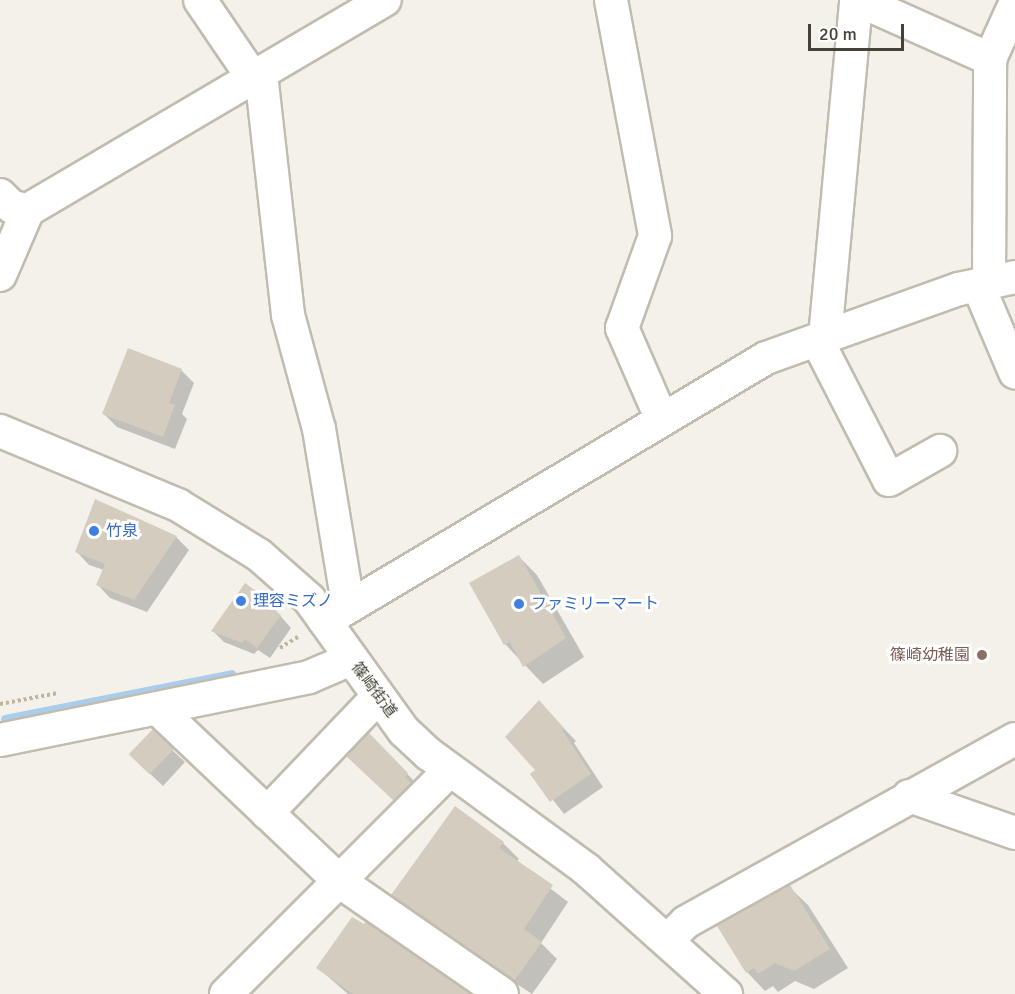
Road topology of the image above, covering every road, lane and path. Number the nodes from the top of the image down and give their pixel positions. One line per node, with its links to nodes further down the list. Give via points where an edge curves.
1 (200, 0): 7 (street)
2 (611, 0): 14 (street, via 655,236 622,328)
3 (857, 0): 6 (street); 12 (street)
4 (376, 2): 7 (street)
5 (1015, 4): 6 (street)
6 (990, 59): 11 (street)
7 (257, 76): 9 (street); 17 (street, via 288,315 319,429)
8 (0, 195): 9 (street, via 12,207)
9 (28, 210): 10 (street)
10 (0, 275)
11 (994, 281): 12 (street); 13 (street)
12 (821, 338): 14 (street, via 766,358); 16 (street, via 889,480)
13 (1015, 372)
14 (662, 420): 17 (street)
15 (0, 431): 17 (street, 篠崎街道, via 178,505 229,534)
16 (940, 451)
17 (337, 612): 18 (street, 篠崎街道)
18 (351, 659): 19 (street, 篠崎街道); 20 (street, via 309,677)
19 (378, 697): 23 (street, 篠崎街道, via 404,731); 25 (street)
20 (159, 710): 22 (street); 25 (street)
21 (1015, 739): 24 (street)
22 (0, 740)
23 (450, 770): 27 (street); 28 (street, 篠崎街道, via 586,869)
24 (909, 796): 26 (street); 28 (street, via 686,922)
25 (267, 813): 27 (street)
26 (1015, 833)
27 (339, 881): 29 (street); 30 (street)
28 (667, 941): 31 (street, 篠崎街道)
29 (226, 994)
30 (502, 994)
31 (726, 994)

